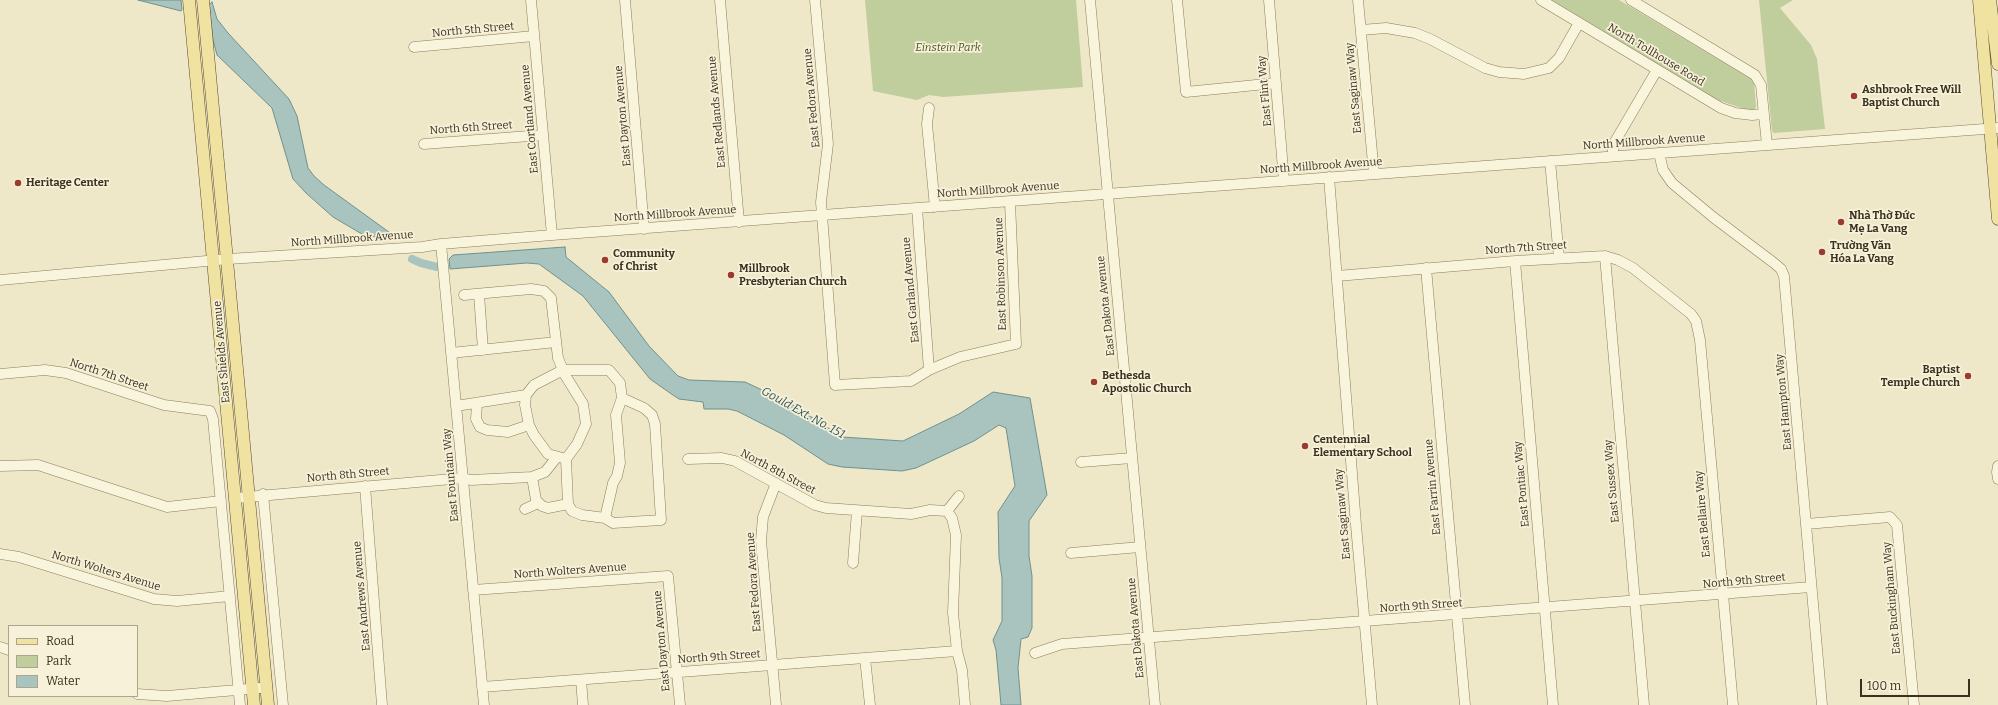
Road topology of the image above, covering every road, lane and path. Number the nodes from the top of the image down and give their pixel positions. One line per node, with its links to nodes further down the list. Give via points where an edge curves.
1 (189, 0): 15 (main road, East Shields Avenue)
2 (203, 0): 23 (main road, East Shields Avenue)
3 (531, 0): 18 (street, East Cortland Avenue)
4 (625, 0): 43 (street, East Dayton Avenue)
5 (720, 0): 42 (street, East Redlands Avenue)
6 (815, 0): 40 (street, East Fedora Avenue, via 828,144 822,186)
7 (1090, 0): 36 (street, East Dakota Avenue)
8 (1177, 0): 22 (street, via 1186,92)
9 (1268, 0): 22 (street, East Flint Way)
10 (1358, 0): 17 (street, East Saginaw Way)
11 (1541, 0): 16 (street, North Tollhouse Road)
12 (1631, 0): 25 (street, via 1755,75 1761,85)
13 (1979, 0): 26 (main road)
14 (1990, 0): 20 (main road)
15 (191, 20): 23 (main road, via 198,26 203,71); 49 (main road, East Shields Avenue)
16 (1579, 23): 17 (street, via 1559,58 1549,68 1524,74 1499,72 1466,64 1430,39 1415,33 1386,28); 21 (street, North Tollhouse Road)
17 (1361, 30): 33 (street, East Saginaw Way)
18 (534, 36): 19 (street, North 5th Street); 27 (street, East Cortland Avenue)
19 (414, 47)
20 (1998, 64)
21 (1657, 70): 25 (street, North Tollhouse Road, via 1721,108 1735,113); 31 (street, via 1613,145)
22 (1276, 83): 35 (street, East Flint Way)
23 (211, 90): 48 (main road, East Shields Avenue)
24 (929, 108): 38 (street, via 927,124)
25 (1764, 114): 29 (street)
26 (1994, 128): 29 (street, North Millbrook Avenue); 41 (main road)
27 (543, 135): 28 (street, North 6th Street); 44 (street, East Cortland Avenue)
28 (424, 144)
29 (1767, 145): 30 (street, North Millbrook Avenue)
30 (1658, 153): 31 (street, North Millbrook Avenue); 90 (street, East Hampton Way, via 1663,170 1672,183 1774,263 1784,276)
31 (1613, 156): 32 (street, North Millbrook Avenue)
32 (1550, 161): 33 (street, North Millbrook Avenue); 47 (street)
33 (1374, 174): 34 (street, North Millbrook Avenue)
34 (1329, 177): 35 (street, North Millbrook Avenue); 52 (street, East Saginaw Way)
35 (1284, 180): 36 (street, North Millbrook Avenue)
36 (1107, 195): 37 (street, North Millbrook Avenue); 69 (street, East Dakota Avenue)
37 (1010, 202): 38 (street, North Millbrook Avenue); 61 (street, East Robinson Avenue, via 1016,344 960,357)
38 (935, 207): 39 (street, North Millbrook Avenue)
39 (917, 208): 40 (street, North Millbrook Avenue); 61 (street, East Garland Avenue)
40 (822, 215): 42 (street, North Millbrook Avenue); 61 (street, East Fedora Avenue, via 835,385 911,380)
41 (1998, 219)
42 (739, 222): 43 (street, North Millbrook Avenue)
43 (644, 229): 44 (street, North Millbrook Avenue)
44 (552, 235): 45 (street, North Millbrook Avenue)
45 (442, 244): 48 (street, North Millbrook Avenue); 59 (street, East Fountain Way)
46 (1605, 256): 47 (street, North 7th Street); 56 (street, North 7th Street, via 1633,268 1685,309); 100 (street, East Sussex Way)
47 (1560, 258): 50 (street, North 7th Street)
48 (228, 259): 49 (street, North Millbrook Avenue); 80 (main road, East Shields Avenue)
49 (214, 260): 53 (street, North Millbrook Avenue); 82 (main road, East Shields Avenue)
50 (1515, 261): 51 (street, North 7th Street); 101 (street, East Pontiac Way)
51 (1426, 268): 52 (street, North 7th Street); 102 (street, East Farrin Avenue)
52 (1337, 276): 103 (street, East Saginaw Way)
53 (0, 280)
54 (479, 294): 55 (street); 57 (street, via 531,289 544,291 551,298); 58 (street)
55 (464, 295)
56 (1696, 321): 98 (street, East Bellaire Way, via 1700,340)
57 (556, 342): 58 (street); 60 (street)
58 (483, 350): 59 (street)
59 (452, 353): 66 (street, East Fountain Way)
60 (563, 370): 63 (street, via 534,385); 64 (street, via 609,370 620,383); 68 (street, via 584,404 586,424 577,444)
61 (929, 370)
62 (0, 374): 83 (street, North 7th Street, via 45,370 66,373 164,405 210,411 213,419)
63 (526, 396): 65 (street); 67 (street)
64 (622, 398): 89 (street, via 616,415 620,463); 89 (street, via 644,408 652,415 655,424 661,520 613,523)
65 (477, 404): 66 (street); 67 (street, via 476,419 480,427 486,430 508,432)
66 (456, 406): 75 (street, East Fountain Way)
67 (529, 425): 68 (street, via 548,454)
68 (561, 458): 74 (street, via 545,472); 85 (street)
69 (1132, 458): 71 (street); 91 (street, East Dakota Avenue)
70 (688, 460): 77 (street, North 8th Street, via 722,458 735,461)
71 (1081, 462)
72 (0, 466): 83 (street, via 38,465 167,507)
73 (1998, 466): 76 (street)
74 (532, 477): 75 (street, North 8th Street, via 470,480); 84 (street)
75 (463, 478): 78 (street, North 8th Street); 97 (street, East Fountain Way)
76 (1998, 479)
77 (776, 483): 87 (street, North 8th Street, via 816,505); 108 (street, East Fedora Avenue, via 761,528)
78 (365, 486): 79 (street, North 8th Street); 120 (street, East Andrews Avenue)
79 (263, 494): 80 (street, North 8th Street); 119 (street)
80 (250, 496): 82 (street, North 8th Street); 111 (main road, East Shields Avenue)
81 (959, 496): 88 (street)
82 (236, 498): 113 (main road, East Shields Avenue)
83 (221, 501): 99 (street)
84 (538, 503): 85 (street, via 548,508); 86 (street)
85 (568, 504): 89 (street, via 572,511 582,515)
86 (525, 508)
87 (857, 511): 88 (street, North 8th Street, via 911,514 930,510); 94 (street)
88 (947, 511): 105 (street, via 952,518 956,535 953,598)
89 (605, 518)
90 (1806, 524): 96 (street, East Hampton Way); 134 (street, East Buckingham Way, via 1890,516 1897,525)
91 (1140, 547): 92 (street); 104 (street, East Dakota Avenue)
92 (1071, 553)
93 (0, 554): 99 (street, North Wolters Avenue, via 19,557 154,599 177,601)
94 (854, 563)
95 (668, 576): 97 (street, North Wolters Avenue); 109 (street, East Dayton Avenue)
96 (1811, 587): 98 (street, North 9th Street); 133 (street, East Hampton Way)
97 (474, 590): 112 (street, East Fountain Way)
98 (1722, 595): 100 (street, North 9th Street); 132 (street, East Bellaire Way)
99 (230, 596): 114 (street)
100 (1634, 601): 101 (street, North 9th Street); 131 (street, East Sussex Way)
101 (1545, 609): 102 (street, North 9th Street); 130 (street, East Pontiac Way)
102 (1456, 615): 103 (street, North 9th Street); 129 (street, East Farrin Avenue)
103 (1365, 622): 104 (street, North 9th Street); 128 (street, East Saginaw Way)
104 (1148, 638): 106 (street, North 9th Street, via 1062,644); 127 (street, East Dakota Avenue)
105 (957, 651): 107 (street, North 9th Street); 126 (street, via 962,670)
106 (1035, 653)
107 (865, 658): 108 (street, North 9th Street); 125 (street)
108 (773, 665): 109 (street, North 9th Street); 124 (street, East Fedora Avenue)
109 (677, 672): 110 (street, North 9th Street); 123 (street, East Dayton Avenue)
110 (581, 680): 112 (street, North 9th Street); 122 (street)
111 (266, 687): 113 (street); 118 (main road, East Shields Avenue)
112 (482, 687): 121 (street, East Fountain Way)
113 (253, 688): 114 (street); 117 (main road, East Shields Avenue)
114 (238, 690): 115 (street, via 167,696); 116 (street)
115 (138, 694)
116 (240, 705)
117 (254, 705)
118 (268, 705)
119 (283, 705)
120 (382, 705)
121 (484, 705)
122 (583, 705)
123 (680, 705)
124 (776, 705)
125 (870, 705)
126 (965, 705)
127 (1155, 705)
128 (1372, 705)
129 (1465, 705)
130 (1553, 705)
131 (1644, 705)
132 (1733, 705)
133 (1822, 705)
134 (1914, 705)

